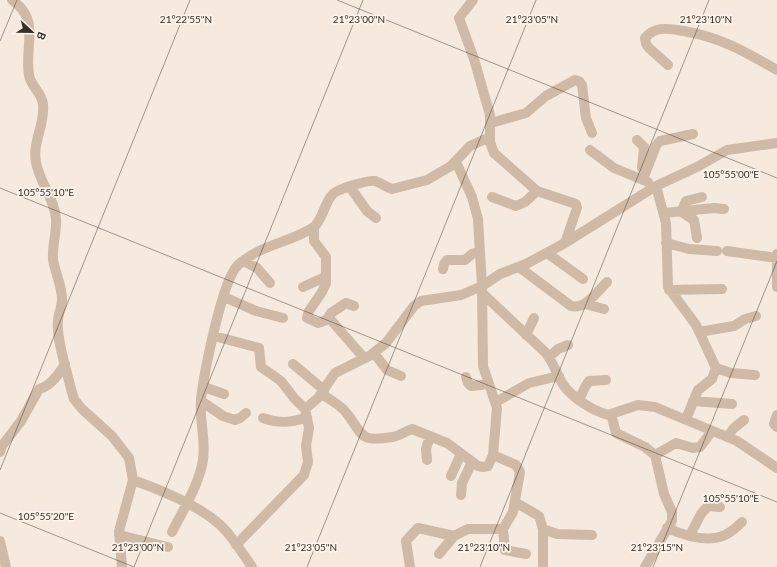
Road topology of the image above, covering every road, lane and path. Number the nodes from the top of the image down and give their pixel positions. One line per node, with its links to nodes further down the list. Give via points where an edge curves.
1 (12, 0): 58 (street, via 25,12 29,22 29,75 44,106 36,162 56,218 53,259 62,301 58,320)
2 (473, 0): 5 (street, via 462,13 460,22 474,59)
3 (668, 65): 4 (street, via 646,44 645,38 655,30 667,28 713,37)
4 (777, 70)
5 (491, 123): 6 (street, via 526,112 546,96 575,80 582,85 586,118); 8 (street)
6 (592, 133)
7 (693, 134): 13 (street, via 660,141)
8 (490, 136): 12 (street, via 470,146); 16 (street, via 494,153)
9 (637, 140): 13 (street, via 643,144 645,150)
10 (777, 143): 15 (street, via 727,150)
11 (590, 150): 13 (street, via 614,168)
12 (456, 162): 14 (street, via 427,180 397,189 387,188 374,181); 27 (street, via 475,208)
13 (641, 179): 15 (street)
14 (350, 187): 22 (street, via 367,211); 23 (street, via 336,191 332,195)
15 (655, 187): 21 (street); 25 (street)
16 (537, 191): 17 (street, via 526,202 516,206); 25 (street, via 576,204 577,208)
17 (492, 197)
18 (702, 197): 20 (street, via 686,201)
19 (724, 209): 20 (street)
20 (681, 211): 21 (street); 24 (street, via 694,220)
21 (664, 213): 26 (street)
22 (376, 218)
23 (314, 227): 31 (street, via 260,250); 34 (street, via 314,241 326,257)
24 (697, 238)
25 (565, 243): 28 (street)
26 (666, 243): 30 (street, via 689,249); 42 (street)
27 (480, 252): 33 (street, via 464,260 447,260); 41 (street)
28 (547, 253): 32 (street); 35 (street)
29 (777, 254): 30 (street)
30 (777, 258): 39 (street)
31 (244, 261): 37 (street, via 256,268); 43 (street, via 233,271)
32 (519, 267): 41 (street, via 500,274); 44 (street, via 571,306)
33 (443, 269)
34 (325, 277): 38 (street); 50 (street, via 325,288 306,318 318,323)
35 (583, 279)
36 (607, 282): 44 (street)
37 (270, 283)
38 (303, 287)
39 (777, 287)
40 (722, 289): 42 (street)
41 (482, 290): 52 (street); 55 (street, via 421,300 386,343); 66 (street)
42 (669, 290): 51 (street, via 693,320)
43 (224, 297): 48 (street, via 256,311); 53 (street)
44 (585, 304): 46 (street)
45 (354, 306): 50 (street, via 346,303 331,313)
46 (604, 309)
47 (756, 316): 51 (street, via 734,326)
48 (283, 318)
49 (534, 318): 52 (street)
50 (327, 319): 57 (street, via 333,321)
51 (699, 332): 60 (street)
52 (526, 335): 56 (street)
53 (214, 336): 67 (street); 76 (street, via 259,348 261,367 281,381)
54 (568, 344): 56 (street)
55 (374, 353): 57 (street); 62 (street, via 387,370)
56 (549, 357): 63 (street)
57 (364, 358): 68 (street, via 335,373)
58 (65, 364): 86 (street, via 54,380 39,389 21,422); 94 (street, via 74,399 112,436 129,458)
59 (293, 364): 68 (street)
60 (716, 368): 61 (street, via 731,373); 72 (street, via 712,379 698,390)
61 (755, 375)
62 (401, 376)
63 (559, 376): 70 (street, via 565,388); 73 (street, via 528,383)
64 (466, 377): 66 (street, via 471,386)
65 (606, 380): 70 (street, via 593,380 587,383)
66 (485, 384): 73 (street)
67 (204, 387): 69 (street); 71 (street)
68 (323, 392): 76 (street); 84 (street, via 344,410 365,438 372,440 394,437 412,429)
69 (224, 394)
70 (579, 400): 77 (street, via 601,413)
71 (201, 401): 75 (street, via 229,419 235,420); 97 (street, via 203,460)
72 (693, 401): 74 (street); 80 (street)
73 (496, 402): 88 (street, via 497,430)
74 (732, 404)
75 (246, 413)
76 (306, 413): 79 (street, via 297,421 277,423); 109 (street, via 309,428 306,452 308,462 304,475)
77 (611, 414): 80 (street, via 646,405); 89 (street, via 616,433 645,447)
78 (777, 415): 82 (street, via 774,424)
79 (263, 418)
80 (686, 419): 83 (street)
81 (744, 420): 85 (street)
82 (777, 427)
83 (712, 431): 85 (street); 89 (street, via 700,447 692,448 676,443)
84 (430, 436): 87 (street); 90 (street)
85 (727, 437): 92 (street)
86 (0, 452)
87 (461, 454): 91 (street); 93 (street)
88 (494, 455): 91 (street, via 488,466 483,467); 96 (street, via 519,468)
89 (655, 455): 100 (street, via 672,516)
90 (426, 460)
91 (472, 462): 95 (street, via 462,483)
92 (777, 468)
93 (451, 476)
94 (133, 480): 97 (street); 105 (street, via 121,519)
95 (461, 495)
96 (515, 502): 101 (street); 102 (street, via 539,516)
97 (187, 503): 103 (street); 109 (street, via 220,524)
98 (720, 507): 106 (street, via 708,506)
99 (742, 522): 106 (street, via 729,533 715,539)
100 (667, 528): 106 (street); 118 (street)
101 (503, 529): 107 (street, via 468,529); 112 (street, via 505,550)
102 (543, 529): 104 (street, via 558,534); 117 (street)
103 (172, 532)
104 (592, 534)
105 (119, 535): 110 (street); 114 (street)
106 (690, 535)
107 (454, 536): 111 (street); 116 (street, via 423,528 414,531 406,541)
108 (0, 541): 113 (street)
109 (236, 545): 115 (street)
110 (168, 547)
111 (439, 554)
112 (526, 554)
113 (6, 567)
114 (121, 567)
115 (252, 567)
116 (410, 567)
117 (542, 567)
118 (645, 567)

